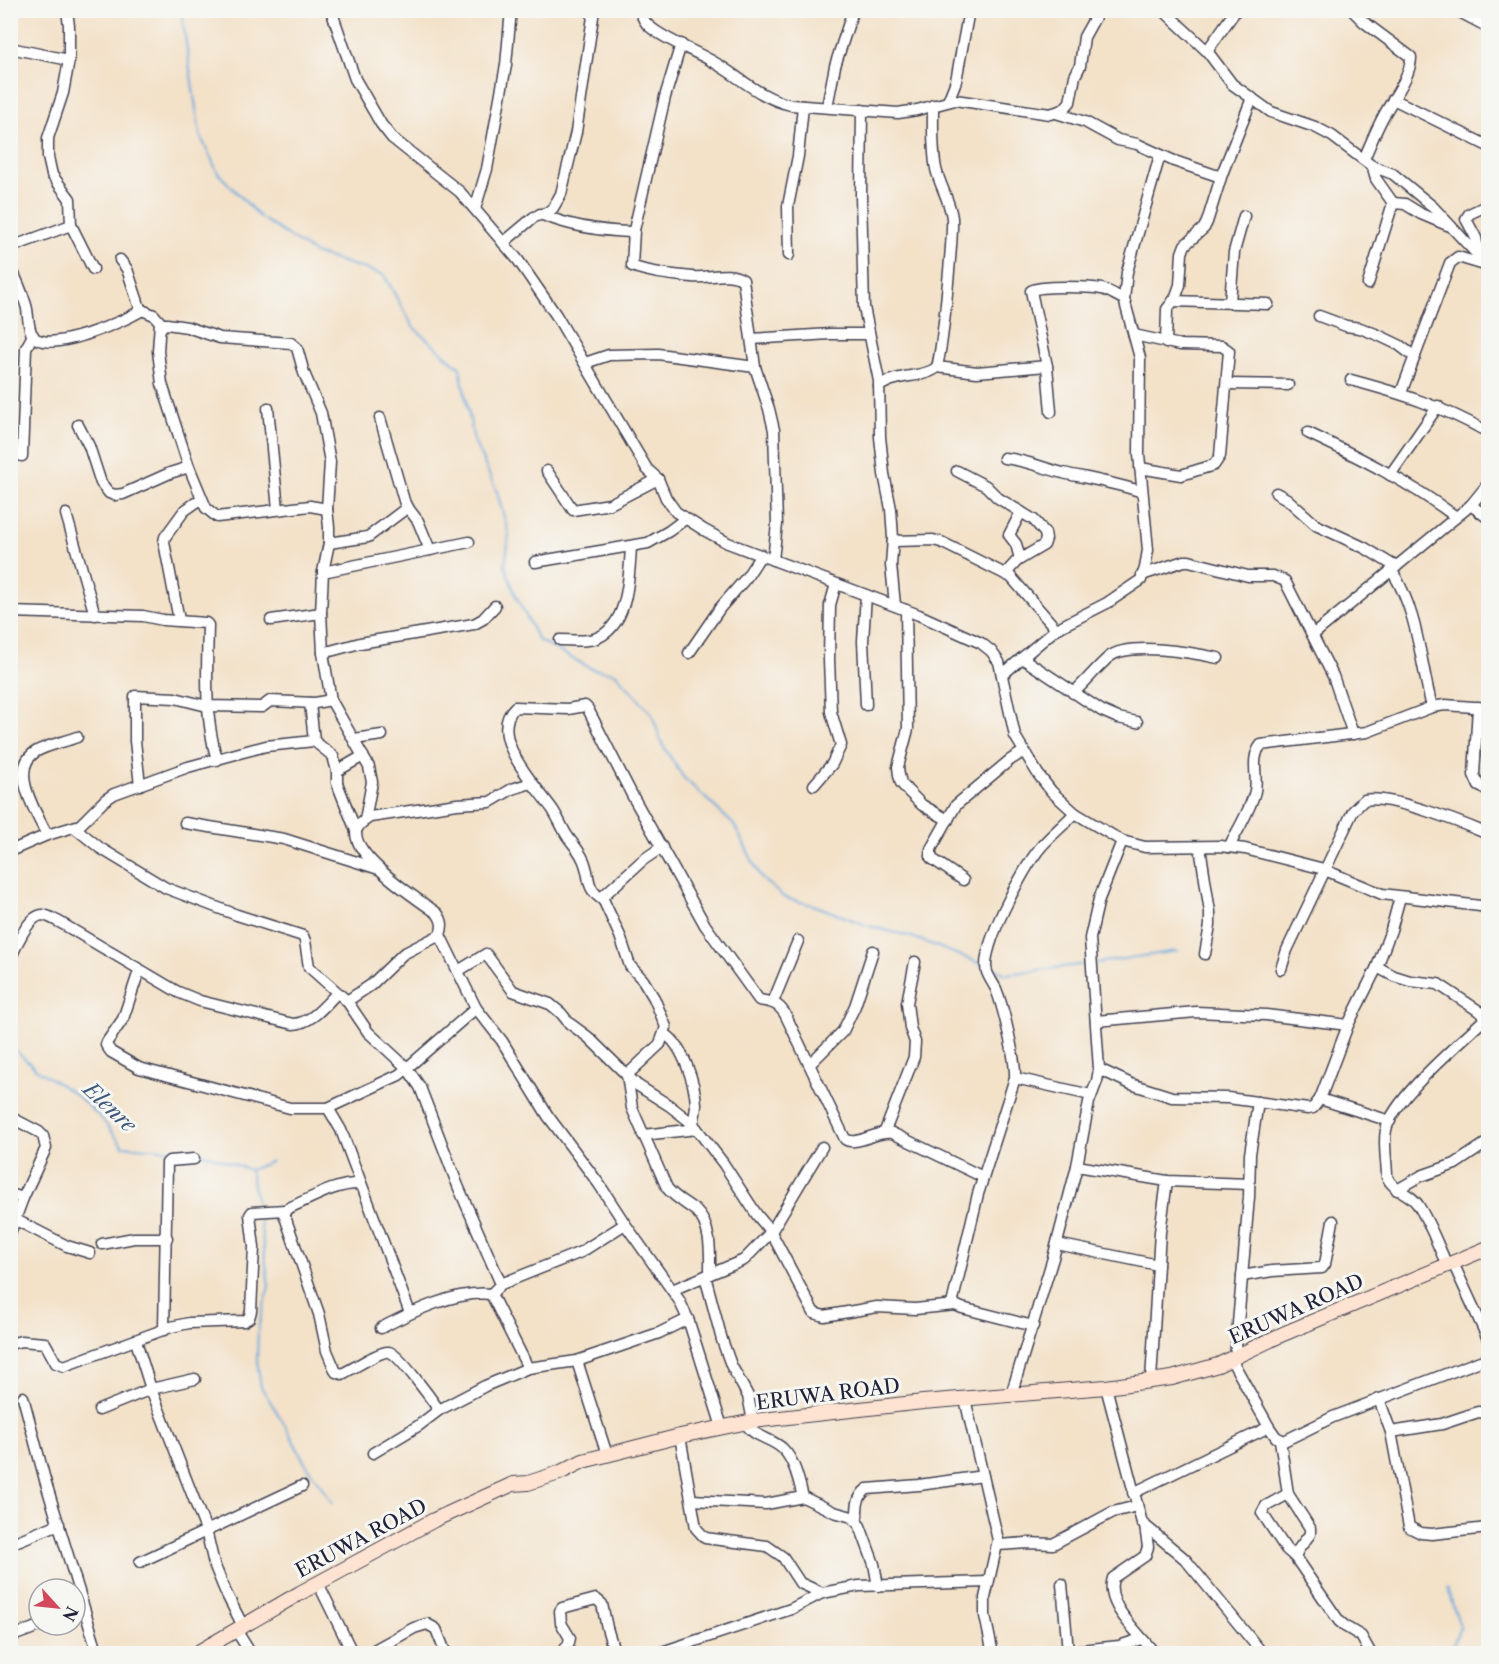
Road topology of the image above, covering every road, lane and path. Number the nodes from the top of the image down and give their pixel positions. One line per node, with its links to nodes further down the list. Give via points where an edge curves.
1 (67, 10): 17 (street)
2 (331, 10): 32 (street, via 355,79 381,124 392,138 460,192)
3 (510, 10): 32 (street, via 506,65 482,191)
4 (594, 10): 33 (street, via 578,121 564,184 553,208)
5 (640, 10): 14 (street, via 649,26)
6 (853, 10): 23 (street)
7 (969, 10): 20 (street, via 956,81)
8 (1099, 10): 25 (street, via 1084,37 1070,102)
9 (1163, 10): 16 (street)
10 (1236, 10): 16 (street)
11 (1352, 10): 19 (street, via 1411,57)
12 (1458, 11): 13 (street)
13 (1488, 27)
14 (681, 44): 22 (street, via 768,98); 37 (street)
15 (10, 48): 17 (street)
16 (1207, 51): 18 (street, via 1232,84)
17 (69, 60): 35 (street, via 48,138 48,157 52,175 70,198)
18 (1252, 98): 28 (street, via 1280,116 1332,136); 29 (street)
19 (1393, 99): 26 (street); 28 (street)
20 (948, 101): 21 (street); 25 (street, via 976,101)
21 (933, 105): 24 (street, via 898,112); 69 (street, via 937,170 952,225 951,264)
22 (804, 106): 23 (street); 42 (street, via 788,206)
23 (827, 107): 24 (street)
24 (862, 110): 56 (street, via 862,286)
25 (1056, 113): 27 (street)
26 (1488, 146)
27 (1160, 155): 29 (street, via 1214,175); 49 (street, via 1127,272)
28 (1368, 163): 30 (street); 36 (street, via 1393,174)
29 (1222, 174): 50 (street, via 1204,228 1185,245 1180,285)
30 (1394, 203): 36 (street, via 1405,204); 48 (street)
31 (1488, 205): 41 (street, via 1466,217)
32 (475, 209): 39 (street)
33 (540, 214): 37 (street, via 568,225); 39 (street)
34 (1244, 216): 51 (street, via 1234,252)
35 (72, 225): 40 (street); 47 (street)
36 (1452, 227): 38 (street)
37 (634, 230): 59 (street, via 632,266 694,278 723,275 743,280)
38 (1465, 240): 41 (street); 43 (street)
39 (503, 243): 66 (street, via 556,315)
40 (10, 249)
41 (1479, 254): 46 (street)
42 (789, 255)
43 (1458, 257): 46 (street); 60 (street, via 1447,269)
44 (120, 260): 53 (street, via 127,269)
45 (10, 266): 57 (street, via 27,306)
46 (1488, 266)
47 (93, 269)
48 (1368, 284)
49 (1124, 299): 58 (street); 67 (street, via 1094,288 1034,288 1031,291)
50 (1173, 301): 51 (street); 62 (street, via 1167,309)
51 (1230, 302): 52 (street)
52 (1268, 304)
53 (141, 311): 55 (street, via 154,315); 57 (street, via 100,330 58,341 45,342)
54 (1319, 316): 63 (street)
55 (161, 328): 84 (street, via 158,340 162,384); 97 (street, via 167,324 220,338 295,344 321,413 330,462)
56 (869, 334): 59 (street); 73 (street)
57 (33, 335): 82 (street, via 26,348)
58 (1134, 335): 61 (street); 64 (street)
59 (752, 339): 68 (street)
60 (1422, 339): 63 (street); 65 (street)
61 (1153, 341): 62 (street); 64 (street)
62 (1166, 343): 71 (street, via 1226,348 1230,361)
63 (1399, 345): 65 (street)
64 (1140, 352): 85 (street)
65 (1415, 357): 74 (street)
66 (585, 363): 68 (street, via 609,355 658,354); 89 (street, via 646,469)
67 (1047, 366): 69 (street, via 976,372); 77 (street)
68 (755, 367): 110 (street, via 774,430 777,524)
69 (937, 367): 73 (street)
70 (1351, 380): 74 (street)
71 (1227, 384): 72 (street); 85 (street, via 1218,462 1181,475)
72 (1288, 385)
73 (879, 386): 103 (street, via 880,437)
74 (1401, 393): 75 (street)
75 (1438, 406): 80 (street); 88 (street)
76 (268, 408): 96 (street)
77 (1051, 412)
78 (380, 418): 95 (street)
79 (78, 425): 84 (street, via 109,494 123,494)
80 (1488, 432)
81 (1308, 433): 88 (street)
82 (22, 456)
83 (1004, 458): 91 (street)
84 (189, 467): 93 (street)
85 (1140, 468): 91 (street)
86 (547, 471): 89 (street, via 573,510 610,504)
87 (957, 471): 98 (street, via 986,486)
88 (1390, 475): 100 (street)
89 (658, 479): 102 (street, via 666,498)
90 (1488, 484): 94 (street)
91 (1142, 492): 115 (street, via 1148,550)
92 (1276, 494): 112 (street, via 1316,525 1365,548)
93 (201, 499): 96 (street, via 217,517); 124 (street, via 184,511 164,542)
94 (1472, 505): 100 (street); 101 (street)
95 (408, 507): 105 (street, via 368,537); 107 (street)
96 (278, 509): 97 (street)
97 (327, 509): 105 (street)
98 (1021, 512): 109 (street, via 1009,535); 109 (street, via 1041,527 1046,539 1038,551)
99 (66, 514): 123 (street)
100 (1456, 517): 112 (street)
101 (1488, 518)
102 (685, 519): 106 (street, via 648,543); 108 (street, via 728,543)
103 (893, 541): 114 (street, via 941,542); 119 (street)
104 (469, 542): 107 (street)
105 (329, 543): 113 (street)
106 (631, 547): 111 (street); 128 (street, via 625,604 610,628 593,639)
107 (430, 550): 113 (street)
108 (761, 555): 110 (street); 130 (street)
109 (1020, 559): 114 (street)
110 (773, 560): 116 (street)
111 (535, 562)
112 (1394, 569): 127 (street); 139 (street, via 1418,632)
113 (323, 572): 122 (street)
114 (1005, 574): 126 (street, via 1017,582)
115 (1142, 575): 126 (street, via 1141,580 1107,603); 127 (street, via 1190,561 1248,576 1278,577 1285,580)
116 (836, 584): 117 (street); 153 (street, via 830,604 829,660 831,712 842,745)
117 (866, 595): 119 (street); 137 (street)
118 (495, 606): 129 (street, via 474,624)
119 (895, 606): 120 (street)
120 (906, 610): 133 (street, via 981,644 996,655); 157 (street, via 909,729 899,775 915,798)
121 (10, 612): 123 (street)
122 (321, 613): 125 (street); 129 (street)
123 (95, 615): 124 (street)
124 (179, 620): 138 (street, via 208,625)
125 (271, 620)
126 (1056, 629): 131 (street)
127 (1314, 634): 142 (street)
128 (560, 640)
129 (323, 653): 135 (street)
130 (689, 653)
131 (1022, 658): 133 (street); 134 (street)
132 (1218, 658): 134 (street, via 1125,650 1110,656)
133 (1002, 675): 147 (street, via 1015,736)
134 (1073, 693): 141 (street, via 1118,718)
135 (331, 700): 136 (street); 145 (street)
136 (310, 702): 138 (street); 146 (street)
137 (866, 705)
138 (207, 706): 149 (street); 152 (street, via 175,698 135,696)
139 (1432, 707): 140 (street); 142 (street, via 1392,724)
140 (1483, 707): 154 (street, via 1474,775 1479,786)
141 (1137, 722)
142 (1353, 734): 166 (street, via 1261,745 1256,751 1254,791)
143 (382, 735): 145 (street)
144 (77, 737): 162 (street, via 36,752 22,772 27,792)
145 (354, 739): 148 (street)
146 (314, 741): 149 (street, via 267,746); 150 (street, via 333,756)
147 (1023, 752): 155 (street, via 1052,792); 157 (street, via 956,805)
148 (363, 756): 150 (street); 156 (street, via 372,782)
149 (217, 760): 152 (street)
150 (337, 771): 160 (street, via 337,783)
151 (531, 783): 156 (street, via 490,802 448,805); 164 (street, via 507,740 510,713 520,706 585,706); 172 (street, via 584,859 591,889)
152 (140, 785): 159 (street, via 114,794 84,823)
153 (814, 785)
154 (1488, 790)
155 (1075, 813): 163 (street); 197 (street, via 1040,847 991,939 987,971 997,991)
156 (365, 820): 160 (street)
157 (948, 820): 170 (street, via 930,854)
158 (185, 823): 168 (street, via 284,839)
159 (74, 827): 162 (street); 185 (street, via 100,848 166,888 303,936 309,967)
160 (356, 831): 168 (street, via 358,844)
161 (1488, 834): 169 (street, via 1458,821 1372,798 1353,811)
162 (48, 835): 167 (street)
163 (1122, 841): 165 (street, via 1144,848); 190 (street, via 1099,899 1090,938)
164 (662, 847): 172 (street, via 606,892); 187 (street, via 725,955 759,1000)
165 (1200, 847): 166 (street); 178 (street, via 1210,912)
166 (1229, 848): 169 (street)
167 (10, 851)
168 (379, 869): 174 (street, via 437,913 442,926)
169 (1325, 870): 171 (street, via 1368,889); 182 (street)
170 (963, 880)
171 (1400, 897): 173 (street); 181 (street)
172 (603, 900): 192 (street, via 630,966 661,1011)
173 (1488, 907)
174 (440, 935): 184 (street); 186 (street, via 403,954 371,985)
175 (14, 937): 179 (street); 183 (street, via 36,917 48,916)
176 (798, 941): 187 (street)
177 (873, 951): 193 (street, via 843,1031)
178 (1205, 954)
179 (10, 960)
180 (915, 962): 205 (street, via 907,1003 914,1057)
181 (1377, 967): 189 (street, via 1410,981 1438,984); 191 (street)
182 (1281, 969)
183 (139, 970): 185 (street, via 178,993 293,1024 312,1018); 201 (street, via 123,1019 107,1042 111,1052 139,1068 264,1102 290,1108)
184 (458, 971): 188 (street); 196 (street, via 486,954 513,991 550,1004)
185 (337, 993): 186 (street)
186 (347, 1001): 194 (street, via 368,1032)
187 (773, 1002): 193 (street, via 785,1014)
188 (476, 1008): 194 (street); 221 (street)
189 (1488, 1017): 203 (street, via 1408,1093)
190 (1096, 1021): 191 (street, via 1196,1012); 195 (street)
191 (1348, 1024): 199 (street)
192 (665, 1034): 196 (street, via 660,1044); 204 (street, via 685,1059 696,1104)
193 (810, 1064): 205 (street, via 845,1139 855,1143)
194 (407, 1068): 201 (street); 233 (street, via 420,1087)
195 (1100, 1069): 198 (street); 200 (street, via 1131,1084 1172,1096)
196 (627, 1075): 204 (street); 206 (street, via 632,1108)
197 (1015, 1077): 198 (street); 211 (street)
198 (1092, 1095): 210 (street)
199 (1320, 1099): 200 (street, via 1308,1109); 203 (street)
200 (1258, 1102): 214 (street)
201 (328, 1108): 213 (street, via 341,1130)
202 (10, 1117): 217 (street, via 39,1132 46,1142)
203 (1390, 1121): 215 (street, via 1386,1138 1388,1177)
204 (695, 1126): 206 (street); 222 (street)
205 (885, 1131): 211 (street)
206 (644, 1136): 231 (street, via 667,1188 703,1220 710,1248)
207 (1488, 1142): 215 (street, via 1455,1164 1421,1176)
208 (822, 1147): 222 (street)
209 (194, 1159): 224 (street, via 167,1163)
210 (1077, 1166): 212 (street); 226 (street)
211 (983, 1177): 236 (street, via 953,1300)
212 (1167, 1181): 214 (street); 230 (street)
213 (360, 1184): 218 (street, via 345,1185); 237 (street)
214 (1250, 1184): 232 (street)
215 (1398, 1190): 229 (street, via 1419,1206)
216 (10, 1194): 217 (street)
217 (23, 1198): 219 (street)
218 (285, 1210): 241 (street, via 250,1215 254,1247 249,1318 189,1323); 258 (street, via 285,1221 314,1297 336,1372 342,1374 389,1352)
219 (14, 1219): 223 (street); 228 (street, via 67,1246)
220 (1333, 1221): 232 (street, via 1322,1268)
221 (625, 1224): 233 (street, via 581,1252); 234 (street)
222 (771, 1232): 231 (street, via 744,1260); 236 (street, via 819,1316 877,1307)
223 (10, 1233)
224 (166, 1238): 225 (street); 241 (street)
225 (102, 1244)
226 (1057, 1244): 230 (street); 239 (street)
227 (1488, 1248): 229 (main road, ERUWA ROAD)
228 (90, 1252)
229 (1450, 1264): 242 (street); 246 (main road, ERUWA ROAD)
230 (1158, 1265): 250 (street)
231 (708, 1275): 234 (street); 260 (street, via 722,1340 748,1396)
232 (1242, 1276): 246 (street)
233 (501, 1284): 235 (street)
234 (672, 1290): 238 (street)
235 (491, 1294): 237 (street, via 472,1293); 248 (street)
236 (955, 1305): 239 (street)
237 (410, 1313): 240 (street)
238 (688, 1319): 247 (street); 261 (street)
239 (1032, 1326): 253 (street)
240 (381, 1328)
241 (164, 1330): 243 (street)
242 (1488, 1339)
243 (136, 1341): 244 (street, via 64,1366 56,1363 45,1343); 252 (street)
244 (10, 1344)
245 (1488, 1358): 255 (street)
246 (1233, 1359): 250 (main road, ERUWA ROAD, via 1201,1371); 262 (street)
247 (577, 1361): 248 (street); 267 (street)
248 (528, 1368): 258 (street)
249 (195, 1378): 252 (street)
250 (1151, 1380): 251 (main road, ERUWA ROAD)
251 (1107, 1386): 253 (main road, ERUWA ROAD); 270 (street)
252 (151, 1389): 257 (street); 279 (street)
253 (1011, 1395): 256 (main road, ERUWA ROAD)
254 (23, 1397): 276 (street)
255 (1379, 1399): 263 (street); 265 (street, via 1288,1440)
256 (965, 1400): 260 (main road, ERUWA ROAD); 268 (street)
257 (99, 1410)
258 (439, 1410): 266 (street)
259 (1488, 1413): 263 (street)
260 (750, 1422): 261 (main road, ERUWA ROAD); 272 (street, via 751,1432 771,1440 789,1456)
261 (722, 1427): 264 (main road, ERUWA ROAD)
262 (1269, 1427): 265 (street); 270 (street)
263 (1391, 1432): 278 (street, via 1409,1527 1421,1533)
264 (680, 1436): 267 (main road, ERUWA ROAD); 273 (street)
265 (1280, 1440): 271 (street)
266 (373, 1453)
267 (606, 1455): 286 (main road, ERUWA ROAD, via 528,1483 513,1484 460,1507)
268 (983, 1476): 275 (street, via 867,1489 860,1494); 281 (street)
269 (302, 1486): 279 (street)
270 (1133, 1493): 274 (street)
271 (1288, 1494): 282 (street, via 1311,1534); 282 (street, via 1262,1512)
272 (803, 1497): 273 (street, via 766,1504); 275 (street)
273 (692, 1500): 289 (street, via 696,1528 705,1538 767,1546 783,1557 800,1583)
274 (1137, 1506): 277 (street); 281 (street, via 1113,1512 1053,1544)
275 (857, 1520): 288 (street)
276 (59, 1524): 280 (street); 284 (street)
277 (1145, 1526): 294 (street, via 1145,1556 1113,1578 1111,1584 1123,1617); 308 (street, via 1185,1559)
278 (1488, 1528)
279 (206, 1530): 283 (street); 291 (street, via 214,1564)
280 (10, 1544)
281 (998, 1545): 285 (street)
282 (1295, 1557): 309 (street, via 1339,1621 1361,1636)
283 (140, 1562)
284 (72, 1577)
285 (988, 1582): 288 (street); 305 (street, via 986,1616)
286 (318, 1583): 291 (main road, ERUWA ROAD); 296 (street)
287 (1062, 1584): 295 (street)
288 (878, 1586): 289 (street)
289 (822, 1593): 304 (street, via 791,1609)
290 (87, 1626): 297 (street)
291 (240, 1628): 298 (main road, ERUWA ROAD); 299 (street)
292 (27, 1631): 293 (street)
293 (10, 1637)
294 (1141, 1639): 295 (street, via 1119,1646); 307 (street)
295 (1068, 1650): 306 (street)
296 (349, 1652)
297 (98, 1653)
298 (195, 1653)
299 (251, 1653)
300 (367, 1653): 301 (street, via 427,1624 436,1629)
301 (446, 1653)
302 (561, 1653): 303 (street, via 570,1638 560,1620 560,1611 596,1599 602,1604)
303 (615, 1653)
304 (656, 1653)
305 (993, 1653)
306 (1043, 1653)
307 (1155, 1653)
308 (1263, 1653)
309 (1371, 1653)

